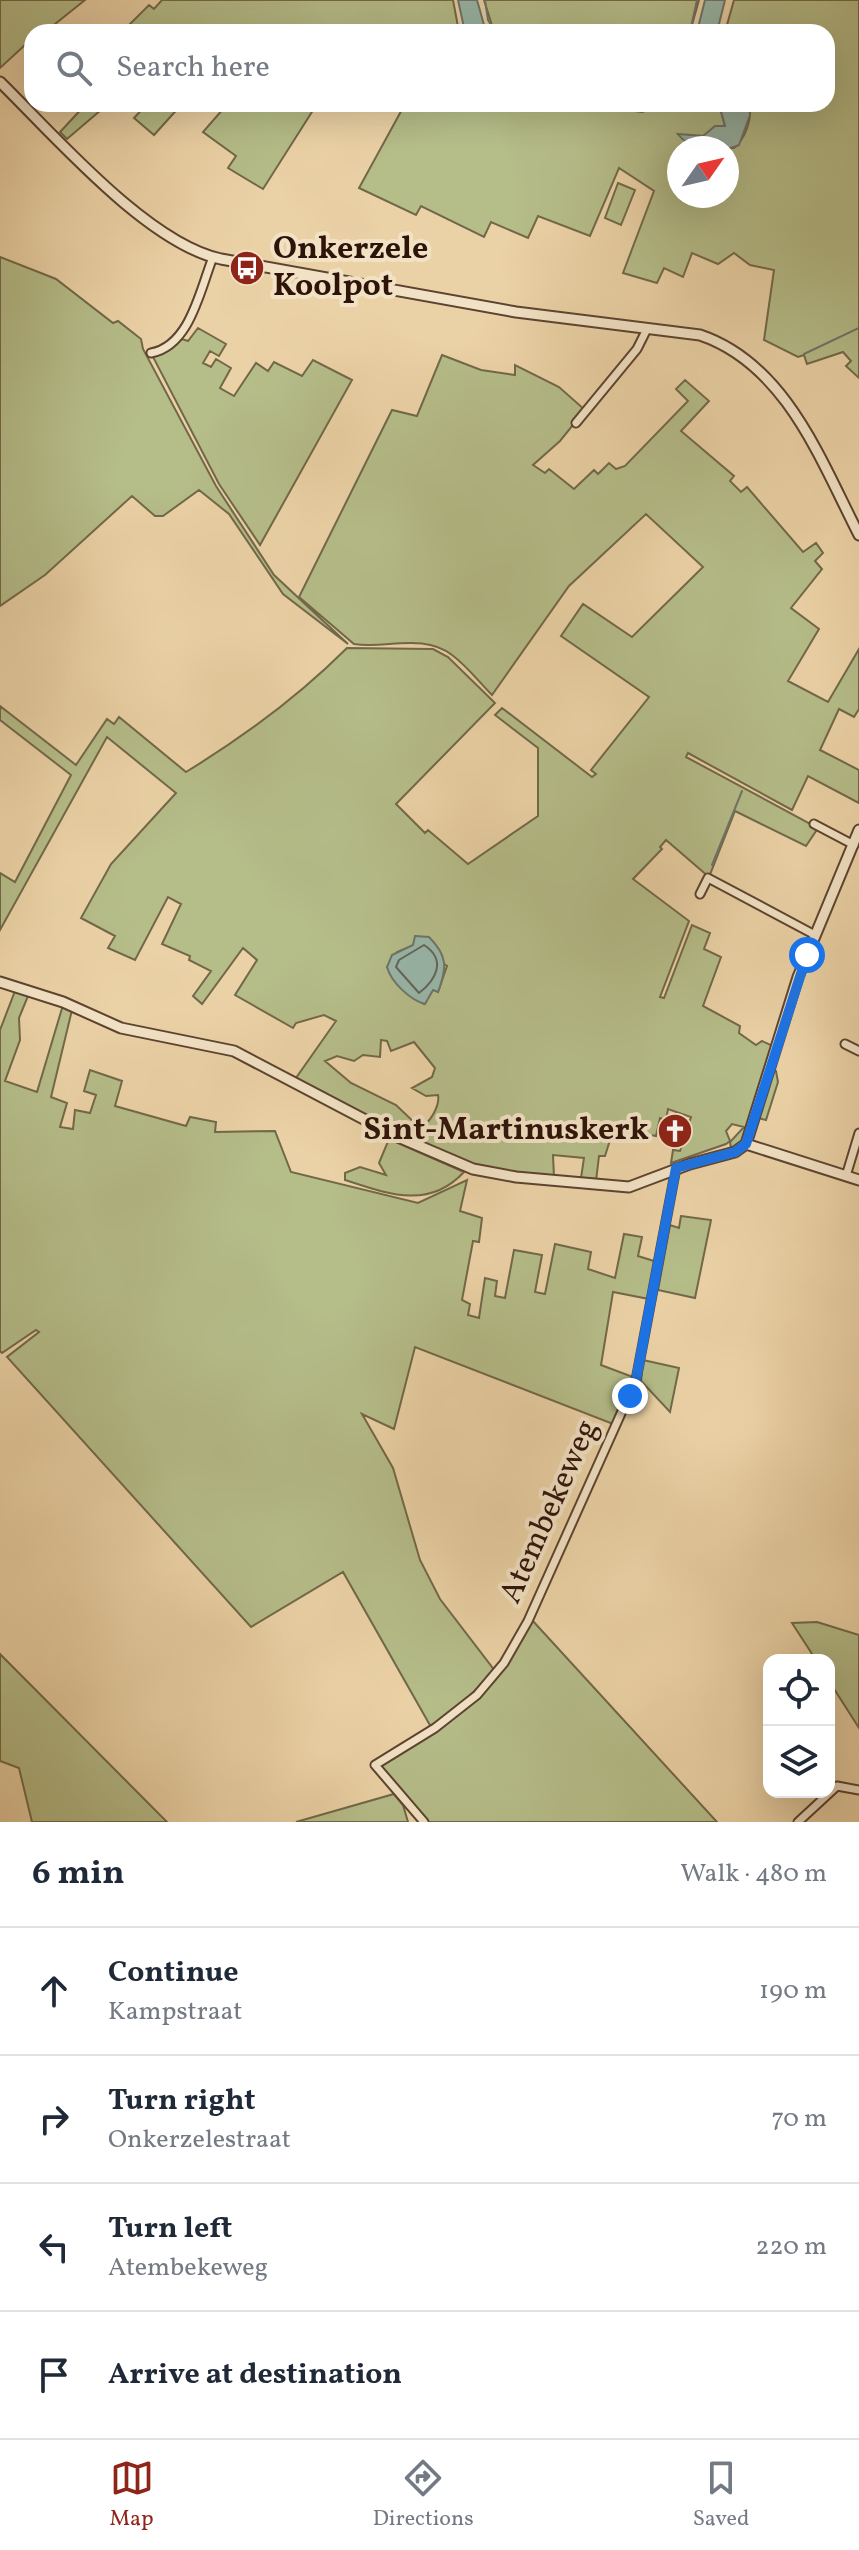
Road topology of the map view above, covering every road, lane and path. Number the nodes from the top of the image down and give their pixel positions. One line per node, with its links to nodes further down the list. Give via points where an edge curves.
1 (0, 82): 2 (street)
2 (24, 105)
3 (32, 112): 4 (street, via 157,231)
4 (213, 257): 5 (street, via 516,312); 6 (street, via 181,335 170,347)
5 (647, 329): 7 (street, via 637,349); 8 (street, via 717,341 765,377 807,434)
6 (151, 353)
7 (576, 423)
8 (859, 535)
9 (814, 824): 11 (street)
10 (859, 830): 11 (street)
11 (854, 845): 13 (street)
12 (700, 894): 13 (street, via 708,878)
13 (815, 935): 18 (street)
14 (0, 982): 19 (street, via 121,1028 234,1051 396,1136 473,1169 629,1187)
15 (845, 1044): 16 (street)
16 (859, 1051)
17 (859, 1133): 20 (street)
18 (746, 1144): 19 (street); 20 (street)
19 (676, 1168): 23 (street, Atembekeweg, via 636,1380 528,1621 504,1663 477,1695 375,1765)
20 (846, 1176): 21 (street)
21 (859, 1180)
22 (859, 1790): 26 (street, via 837,1786)
23 (410, 1807): 24 (street); 25 (street)
24 (413, 1822)
25 (424, 1822)
26 (798, 1822)

